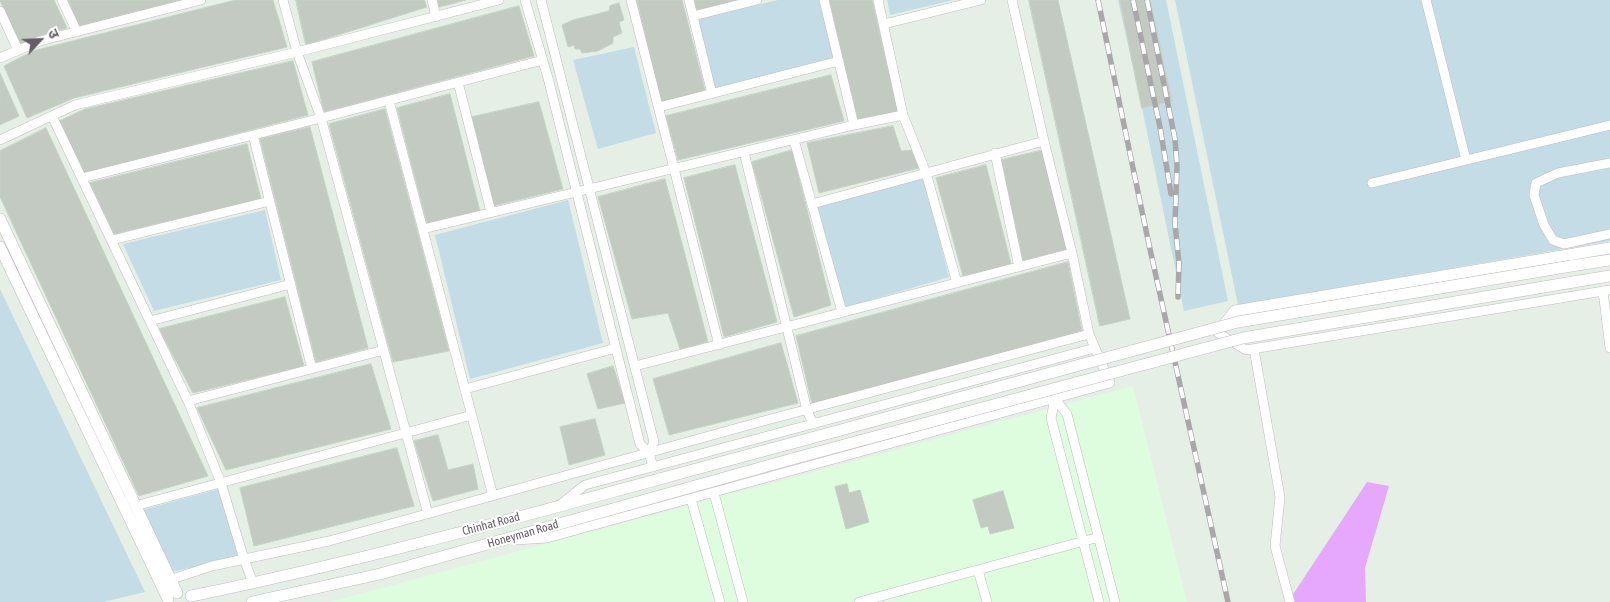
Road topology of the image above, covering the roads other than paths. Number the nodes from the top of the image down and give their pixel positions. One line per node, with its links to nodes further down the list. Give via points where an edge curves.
1 (62, 0): 20 (street)
2 (201, 0): 20 (street)
3 (283, 0): 22 (street)
4 (432, 0): 18 (street)
5 (499, 0): 18 (street)
6 (525, 0): 24 (street)
7 (541, 0): 47 (street)
8 (631, 0): 29 (street)
9 (689, 0): 17 (street)
10 (757, 0): 17 (street)
11 (824, 0): 25 (street)
12 (878, 0): 19 (street)
13 (981, 0): 19 (street)
14 (1012, 0): 38 (street)
15 (1426, 0): 41 (street)
16 (0, 11): 21 (street)
17 (693, 16): 27 (street)
18 (436, 17): 22 (street)
19 (884, 24): 30 (street)
20 (77, 32): 21 (street)
21 (18, 50): 23 (street)
22 (297, 52): 31 (street, via 75,105); 32 (street)
23 (0, 58)
24 (543, 60): 26 (street); 48 (street)
25 (839, 61): 27 (street); 33 (street)
26 (458, 82): 28 (street); 51 (street)
27 (712, 94): 29 (street)
28 (389, 101): 32 (street); 53 (street)
29 (659, 107): 43 (street)
30 (903, 115): 33 (street); 44 (street)
31 (52, 116): 36 (street); 45 (street)
32 (322, 118): 35 (street); 75 (street)
33 (854, 125): 37 (street)
34 (1610, 125): 41 (street)
35 (253, 135): 45 (street); 49 (street)
36 (0, 140)
37 (794, 140): 39 (street); 50 (street)
38 (1044, 140): 40 (street); 58 (street)
39 (744, 152): 43 (street); 67 (street)
40 (995, 153): 44 (street); 60 (street)
41 (1466, 160): 46 (street)
42 (1610, 163): 54 (street, via 1558,173 1536,183 1534,195 1553,240 1564,244)
43 (674, 168): 47 (street); 70 (street)
44 (926, 173): 50 (street); 62 (street)
45 (82, 178): 55 (street)
46 (1372, 183)
47 (590, 189): 48 (street); 76 (street)
48 (576, 192): 51 (street); 71 (street)
49 (270, 201): 55 (street); 63 (street)
50 (812, 204): 65 (street)
51 (491, 212): 53 (street)
52 (0, 220): 94 (street)
53 (422, 229): 78 (street)
54 (1610, 234)
55 (112, 240): 66 (street)
56 (0, 247): 101 (street)
57 (1610, 248): 68 (street, via 1235,311)
58 (1072, 253): 60 (street); 69 (street)
59 (1610, 260): 93 (street, Chinhat Road, bridge, via 1238,322)
60 (1019, 267): 62 (street)
61 (1610, 276): 97 (street, Honeyman Road, bridge, via 1243,338)
62 (957, 283): 65 (street)
63 (290, 284): 66 (street); 77 (street)
64 (1606, 290): 73 (street); 74 (street)
65 (842, 312): 67 (street)
66 (150, 321): 80 (street)
67 (787, 327): 70 (street); 81 (street)
68 (1218, 333): 74 (street, via 1246,350)
69 (1089, 334): 72 (street); 81 (street)
70 (719, 344): 76 (street)
71 (616, 348): 78 (street); 85 (street, via 640,444)
72 (1095, 348): 79 (street, via 1110,383); 83 (street)
73 (1610, 348)
74 (1254, 349): 112 (street, via 1280,497 1275,546)
75 (384, 350): 77 (street); 84 (street)
76 (635, 366): 85 (street, via 654,442)
77 (312, 369): 80 (street)
78 (465, 389): 82 (street)
79 (1055, 399): 90 (street); 96 (street, via 1067,414); 98 (street, via 1051,418)
80 (188, 401): 88 (street)
81 (808, 410): 83 (street); 85 (street)
82 (472, 415): 84 (street); 91 (street)
83 (813, 424): 86 (street)
84 (406, 433): 88 (street); 95 (street)
85 (649, 453): 86 (street); 87 (street)
86 (653, 467): 89 (street)
87 (566, 476): 89 (street); 91 (street)
88 (221, 483): 94 (street); 99 (street)
89 (585, 485): 93 (street)
90 (714, 493): 92 (street); 108 (street)
91 (493, 496): 95 (street)
92 (691, 499): 97 (street, via 547,538); 107 (street)
93 (560, 505): 102 (street, Chinhat Road)
94 (135, 506): 101 (street)
95 (428, 514): 99 (street)
96 (1099, 537): 98 (street); 111 (street)
97 (502, 540): 106 (street, Honeyman Road, via 380,574)
98 (1083, 541): 100 (street); 110 (street)
99 (244, 559): 101 (street); 102 (street)
100 (978, 570): 105 (street); 109 (street)
101 (165, 581): 103 (street)
102 (253, 583): 104 (street, Chinhat Road)
103 (170, 598): 104 (street, via 183,592)
104 (193, 599)
105 (863, 601)
106 (252, 602)
107 (720, 602)
108 (743, 602)
109 (987, 602)
110 (1099, 602)
111 (1115, 602)
112 (1290, 602)

